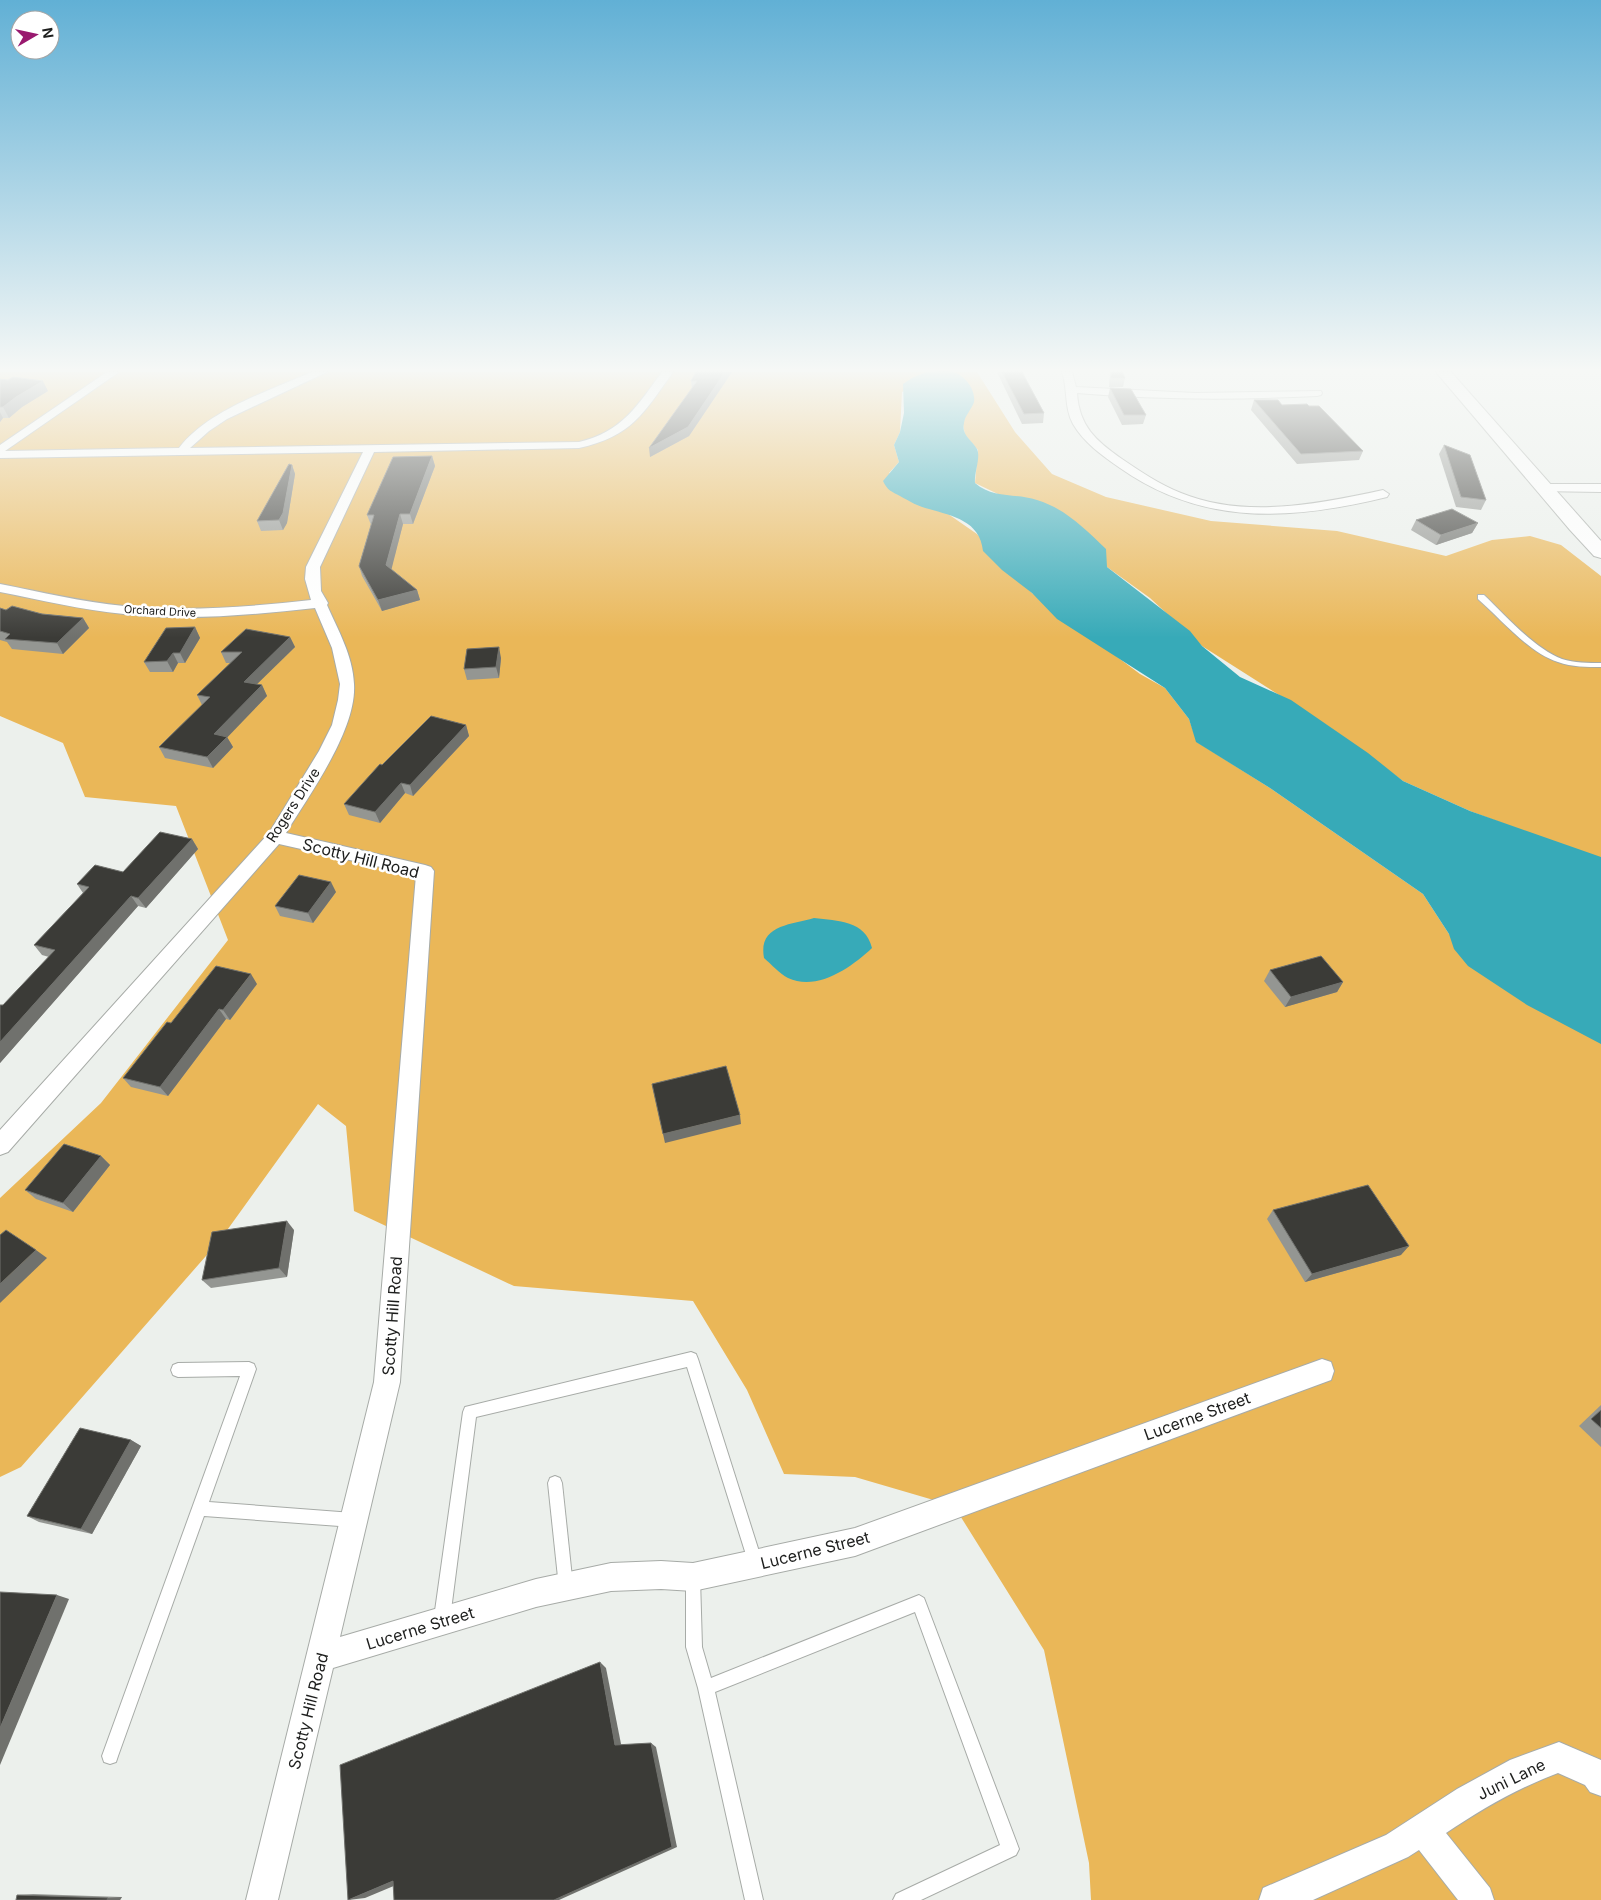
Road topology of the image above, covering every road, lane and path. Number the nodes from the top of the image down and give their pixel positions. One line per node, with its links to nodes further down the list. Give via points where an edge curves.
1 (364, 461): 10 (street, Rogers Drive, via 313,567 314,591)
2 (1117, 461): 6 (street, via 1154,486 1190,500 1232,509 1276,512 1336,505)
3 (1518, 461): 4 (main road)
4 (1542, 488): 5 (street); 7 (main road)
5 (1601, 488)
6 (1384, 494)
7 (1601, 552)
8 (0, 588): 10 (street, Orchard Drive, via 98,607 154,612 226,612)
9 (1481, 597): 11 (lane, via 1540,649 1558,659)
10 (321, 603): 12 (street, Rogers Drive, via 344,662 346,700 340,725 328,751)
11 (1601, 665)
12 (275, 837): 13 (street, Rogers Drive); 18 (street, Scotty Hill Road, via 425,871 388,1382)
13 (0, 1145)
14 (178, 1370): 17 (lane, via 249,1368)
15 (1322, 1370): 19 (street, Lucerne Street, via 855,1542)
16 (556, 1483): 21 (lane)
17 (198, 1508): 18 (lane); 25 (lane)
18 (354, 1520): 23 (street, Scotty Hill Road)
19 (756, 1564): 20 (street, Lucerne Street); 22 (lane, via 692,1359 470,1412)
20 (693, 1577): 21 (street, Lucerne Street, via 611,1578); 24 (lane, via 694,1647)
21 (566, 1587): 22 (street, Lucerne Street)
22 (442, 1621): 23 (street, Lucerne Street)
23 (321, 1657): 28 (street, Scotty Hill Road)
24 (706, 1688): 29 (lane); 30 (lane, via 919,1603 1010,1849)
25 (110, 1756)
26 (1601, 1781): 27 (street, Juni Lane, via 1596,1774 1559,1757 1521,1771)
27 (1423, 1829): 31 (street, Juni Lane, via 1397,1846); 32 (street)
28 (262, 1900)
29 (754, 1900)
30 (902, 1900)
31 (1275, 1900)
32 (1478, 1900)

